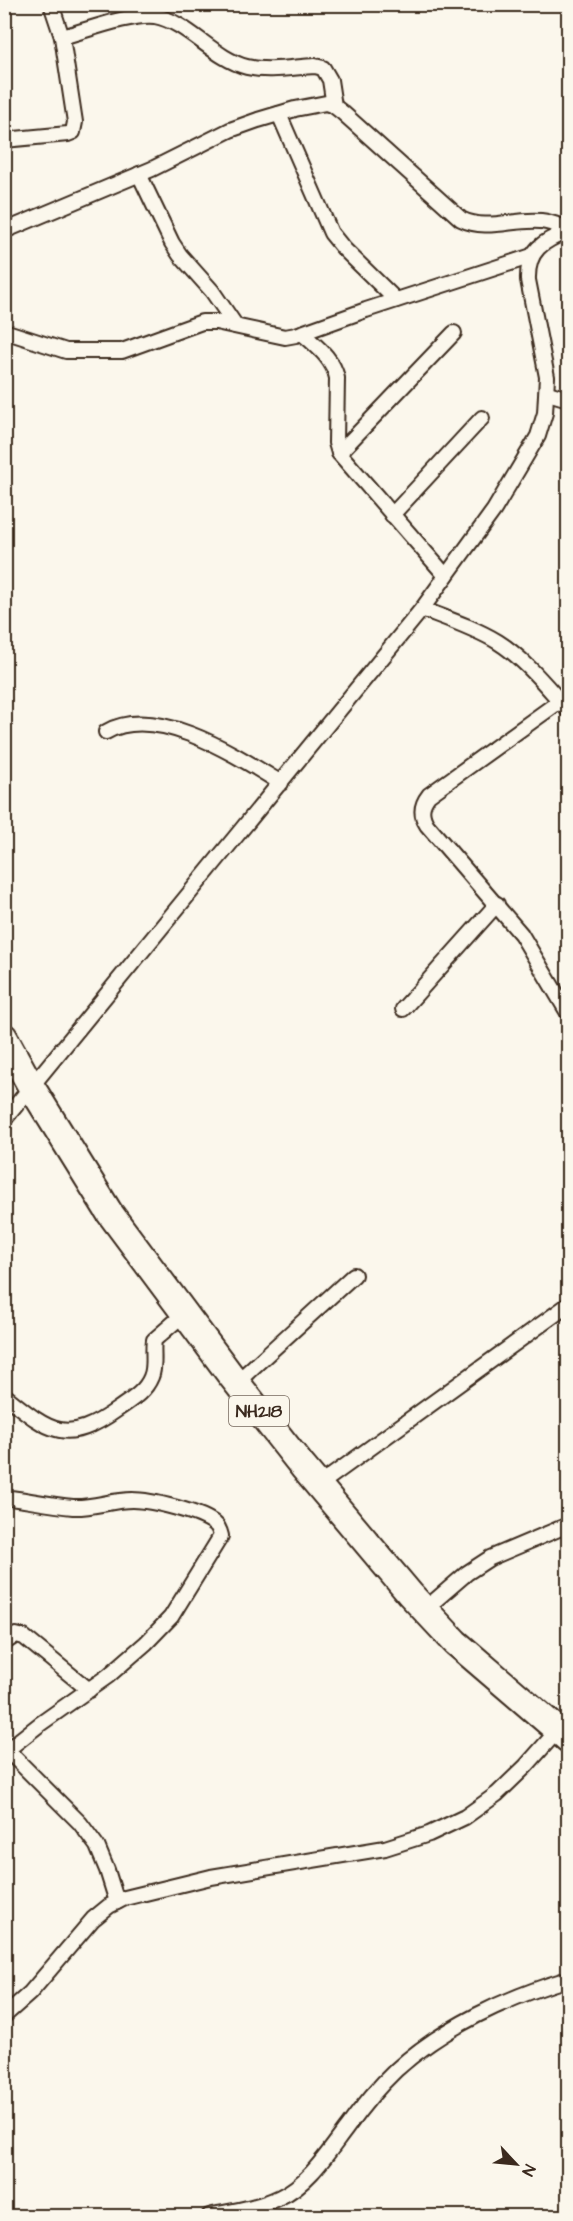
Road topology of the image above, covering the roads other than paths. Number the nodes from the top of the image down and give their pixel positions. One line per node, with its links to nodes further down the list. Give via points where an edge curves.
1 (51, 4): 2 (street)
2 (62, 38): 3 (street, via 125,19 155,16 172,22 245,67 323,68 330,80); 5 (street, via 75,122 73,132)
3 (334, 106): 4 (street, via 318,104); 7 (street, via 461,219 482,226 541,220)
4 (279, 114): 6 (street, via 230,130); 10 (street, via 331,233)
5 (4, 140)
6 (139, 174): 8 (street); 11 (street, via 172,243)
7 (568, 230): 9 (street, via 541,245)
8 (4, 231)
9 (532, 256): 10 (street); 15 (street, via 528,280)
10 (396, 300): 13 (street)
11 (236, 326): 12 (street, via 202,322 122,351 66,351); 13 (street, via 285,336)
12 (4, 331)
13 (302, 333): 18 (street, via 335,368)
14 (454, 333): 18 (street)
15 (548, 393): 16 (street); 20 (street, via 546,413 537,436 494,510)
16 (568, 399)
17 (482, 418): 19 (street)
18 (339, 453): 19 (street)
19 (392, 515): 20 (street)
20 (446, 576): 21 (street)
21 (422, 609): 22 (street, via 500,643); 24 (street)
22 (564, 705): 25 (street, via 424,802 423,818 427,825)
23 (106, 732): 24 (street, via 132,724 174,730 240,757)
24 (281, 783): 29 (street)
25 (496, 904): 26 (street); 27 (street, via 521,934)
26 (403, 1009)
27 (568, 1013)
28 (4, 1037): 29 (highway, NH218)
29 (33, 1088): 30 (street); 33 (highway, NH218, via 109,1212)
30 (4, 1120)
31 (354, 1275): 34 (street)
32 (568, 1305): 36 (street)
33 (184, 1313): 34 (highway, NH218); 35 (street, via 154,1340 153,1371 146,1387 98,1424 63,1431 45,1426)
34 (237, 1382): 36 (highway, NH218)
35 (4, 1395)
36 (319, 1485): 39 (highway, NH218)
37 (4, 1497): 41 (street, via 74,1507 150,1501 205,1519 220,1530 219,1543 171,1617)
38 (568, 1525): 39 (street, via 490,1558)
39 (424, 1610): 42 (highway, NH218, via 455,1642)
40 (4, 1643): 41 (street, via 16,1635 24,1637)
41 (89, 1690): 43 (street)
42 (563, 1735): 44 (street, via 465,1817 429,1834 385,1848 211,1877)
43 (6, 1751): 44 (street, via 80,1823 97,1846)
44 (117, 1902): 46 (street, via 93,1919 30,1993)
45 (568, 1979): 47 (street, via 492,2006 428,2045 371,2096 303,2181 281,2197)
46 (4, 2016)
47 (234, 2214): 48 (street)
48 (209, 2217)

